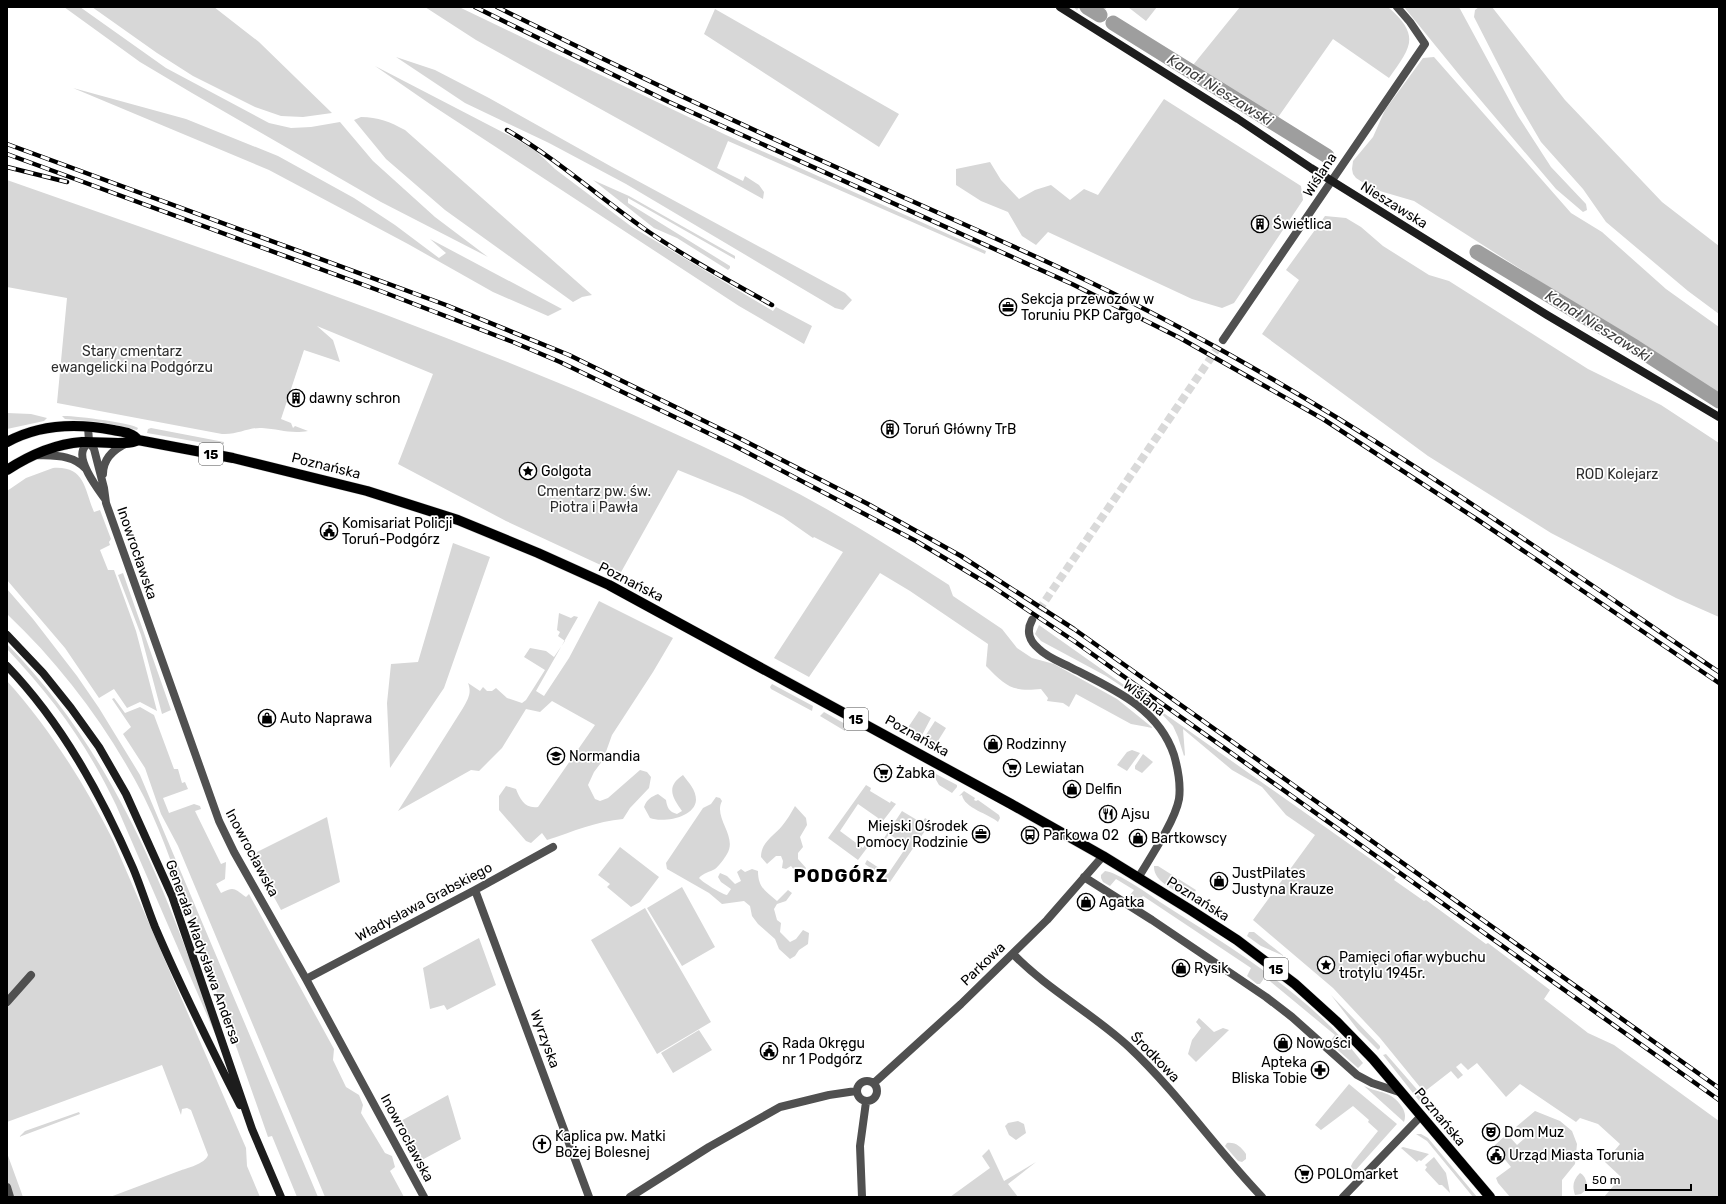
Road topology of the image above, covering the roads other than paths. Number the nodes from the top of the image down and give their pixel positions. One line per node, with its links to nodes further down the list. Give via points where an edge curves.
1 (1060, 7): 3 (main road, Nieszawska)
2 (1397, 7): 3 (street, Wiślana, via 1425,44)
3 (1331, 180): 4 (street, Wiślana); 5 (main road, Nieszawska, via 1547,315)
4 (1223, 340)
5 (1719, 418)
6 (88, 426): 7 (main road, Poznańska / 15, via 128,433 134,435); 8 (main road, Poznańska / 15, via 66,425 41,429); 9 (street)
7 (134, 441): 9 (main road, Poznańska / 15); 13 (street, via 115,450 107,458); 19 (main road, Poznańska / 15, via 240,460 367,491 458,520 538,553 609,585)
8 (7, 442)
9 (89, 442): 10 (main road, Poznańska / 15, via 58,446); 12 (street, via 83,450 83,459); 13 (street, via 94,449)
10 (33, 455): 11 (main road, Poznańska / 15); 12 (street, via 71,458 79,462)
11 (7, 470)
12 (89, 474): 14 (street)
13 (103, 481): 14 (street)
14 (105, 500): 25 (street, Inowrocławska, via 216,815 234,852)
15 (1032, 620): 21 (street, Wiślana, via 1028,635 1038,648 1124,696 1152,717 1167,737 1178,768 1178,801 1170,821)
16 (7, 635): 32 (main road, Generała Władysława Andersa, via 43,673 71,708 126,794 172,896)
17 (7, 666): 32 (main road, Generała Władysława Andersa, via 53,720 96,792 133,869 196,1019)
18 (553, 847): 22 (street, Władysława Grabskiego)
19 (1103, 856): 20 (street, Parkowa); 21 (main road, Poznańska / 15)
20 (1084, 877): 23 (street, Parkowa); 29 (street, via 1266,998 1292,1017 1357,1075)
21 (1138, 878): 29 (main road, Poznańska / 15, via 1238,940 1295,984 1355,1040)
22 (475, 890): 25 (street, Władysława Grabskiego); 37 (street, Wyrzyska)
23 (1013, 954): 27 (street, Parkowa); 40 (street, Środkowa, via 1041,980 1081,1008 1135,1053)
24 (31, 975): 26 (street)
25 (306, 979): 36 (street, Inowrocławska)
26 (7, 1002)
27 (874, 1084): 28 (street, via 869,1081 862,1082); 30 (street, via 877,1088 876,1096)
28 (856, 1091): 30 (street, via 859,1098); 38 (street, via 780,1107 709,1147)
29 (1402, 1093): 31 (main road, Poznańska / 15)
30 (866, 1102): 39 (street, via 860,1146)
31 (1421, 1116): 41 (street); 42 (main road, Poznańska / 15)
32 (252, 1129): 35 (main road, Generała Władysława Andersa)
33 (7, 1188): 34 (street)
34 (10, 1197)
35 (281, 1197)
36 (424, 1197)
37 (589, 1197)
38 (630, 1197)
39 (862, 1197)
40 (1261, 1197)
41 (1343, 1197)
42 (1490, 1197)

